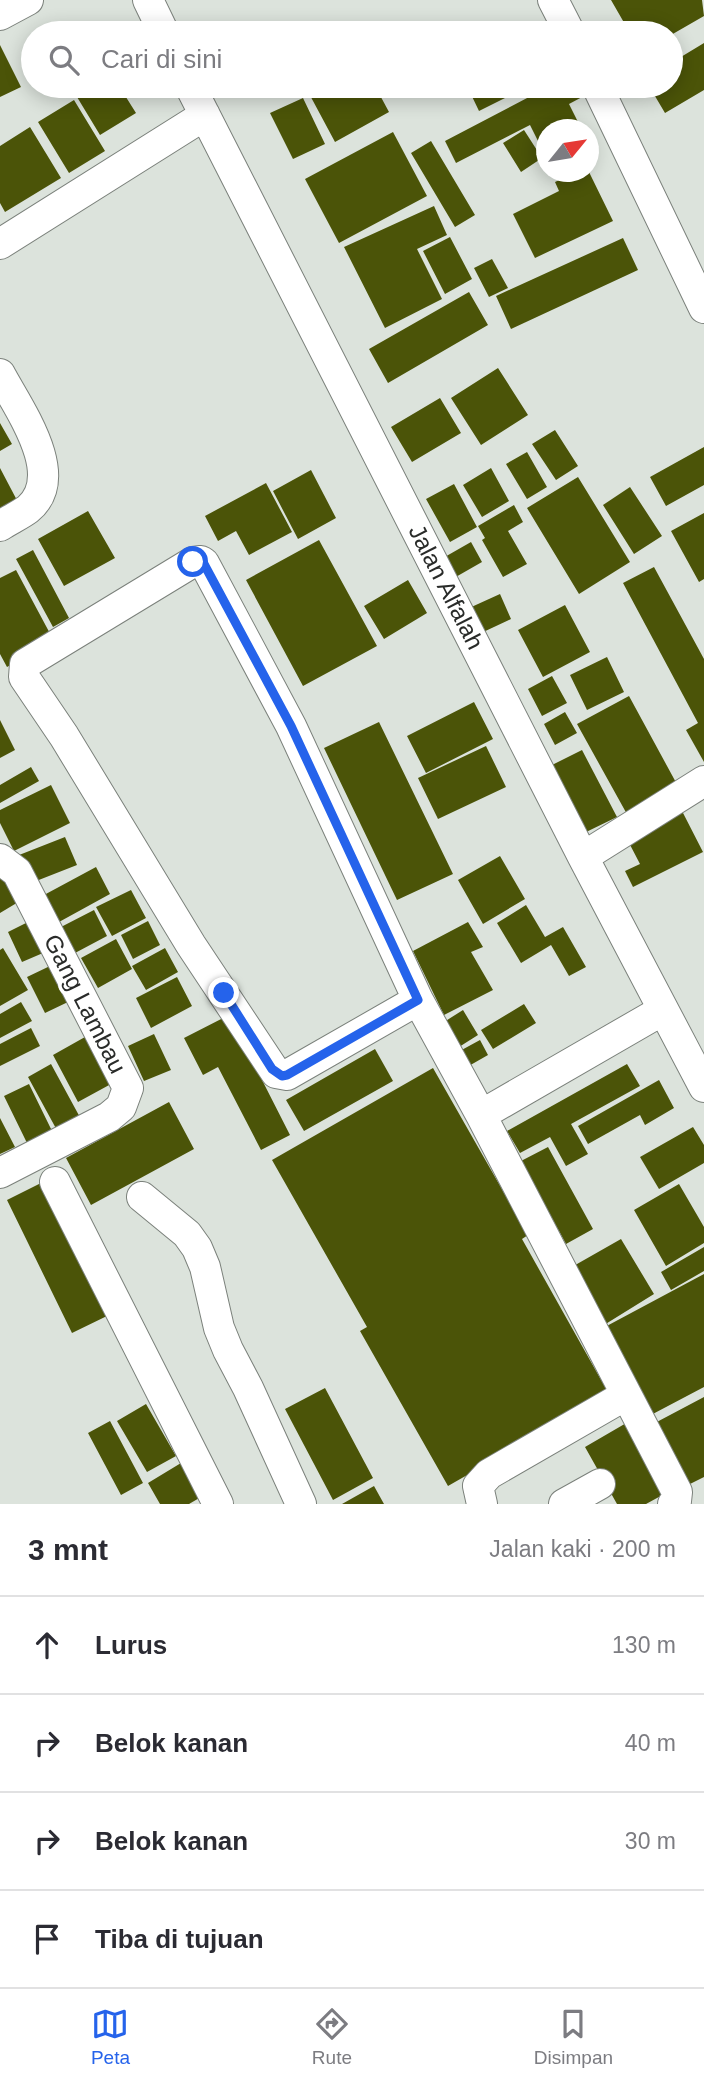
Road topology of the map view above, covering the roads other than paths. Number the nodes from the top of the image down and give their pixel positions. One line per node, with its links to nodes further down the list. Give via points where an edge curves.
1 (27, 0): 4 (street)
2 (148, 0): 5 (street)
3 (553, 0): 6 (street)
4 (0, 15)
5 (158, 21)
6 (564, 21)
7 (196, 98): 9 (street, Jalan Alfalah)
8 (603, 98): 11 (street)
9 (205, 115): 10 (street); 15 (street, Jalan Alfalah)
10 (0, 244)
11 (704, 308)
12 (0, 374): 13 (street, via 40,451 44,472 41,491 30,508)
13 (0, 526)
14 (704, 781): 15 (street)
15 (583, 857): 18 (street, Jalan Alfalah)
16 (0, 859): 21 (street, Gang Lambau, via 17,872 128,1088 121,1107 109,1117)
17 (418, 1000): 17 (street, via 291,726 201,561 25,664 24,677 276,1073 287,1075); 20 (street)
18 (663, 1010): 19 (street, Jalan Alfalah); 20 (street)
19 (704, 1087)
20 (481, 1115): 24 (street)
21 (0, 1173)
22 (55, 1182): 26 (street)
23 (142, 1197): 27 (street, via 197,1248 219,1328)
24 (626, 1395): 28 (street, via 489,1475 478,1486); 30 (street, via 677,1492)
25 (600, 1484): 29 (street)
26 (218, 1504)
27 (301, 1504)
28 (482, 1504)
29 (564, 1504)
30 (673, 1504)

